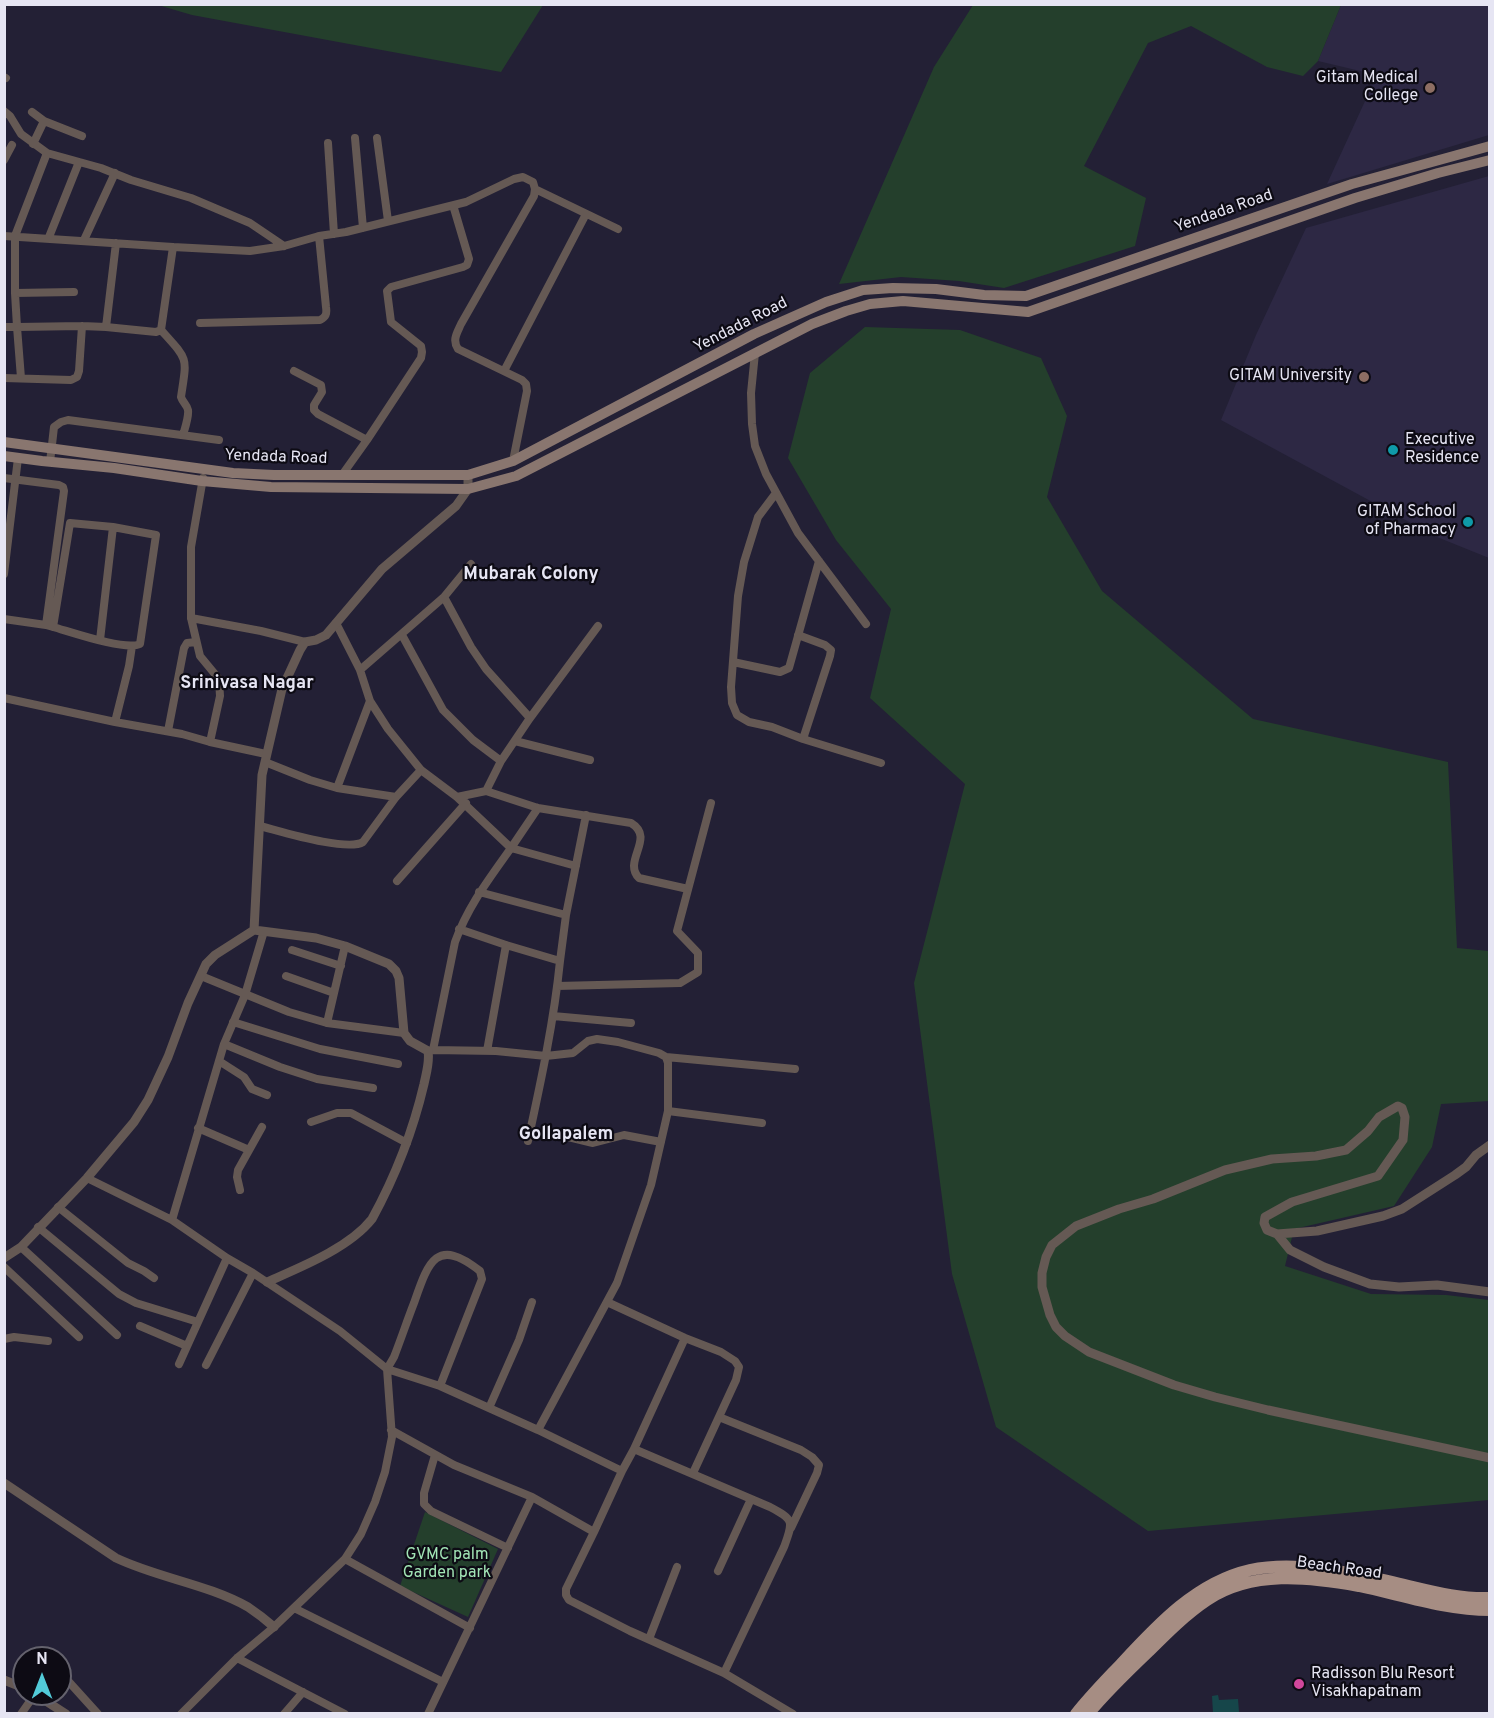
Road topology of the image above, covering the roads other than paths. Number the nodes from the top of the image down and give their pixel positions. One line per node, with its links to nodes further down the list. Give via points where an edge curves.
1 (4, 111): 8 (street)
2 (32, 112): 3 (street)
3 (44, 121): 4 (street); 8 (street)
4 (82, 136)
5 (356, 138): 20 (street)
6 (377, 138): 19 (street)
7 (328, 143): 22 (street)
8 (33, 144): 11 (street)
9 (12, 145): 12 (street)
10 (1490, 146): 51 (main road, Yendada Road, via 1352,184 1026,296 936,289 863,290 754,334)
11 (47, 153): 14 (street); 24 (street)
12 (4, 160)
13 (1490, 160): 39 (main road, Yendada Road, via 1356,198 1028,312 903,301 870,304 812,324)
14 (79, 162): 15 (street); 26 (street)
15 (115, 173): 27 (street); 29 (street, via 201,202 250,224)
16 (535, 189): 17 (street, via 524,177); 18 (street); 41 (street, via 454,343 458,349)
17 (453, 205): 19 (street); 46 (street, via 469,259 467,265 387,291 391,322 421,346 422,352)
18 (586, 214): 21 (street); 41 (street)
19 (388, 221): 20 (street)
20 (363, 228): 22 (street)
21 (618, 230)
22 (334, 234): 25 (street)
23 (4, 236): 24 (street)
24 (15, 236): 26 (street); 32 (street)
25 (319, 236): 29 (street); 33 (street, via 327,313 324,318)
26 (49, 237): 27 (street)
27 (84, 240): 28 (street)
28 (116, 243): 30 (street); 37 (street)
29 (284, 246): 30 (street, via 250,251)
30 (173, 247): 38 (street)
31 (74, 292): 32 (street)
32 (15, 293): 36 (street)
33 (200, 323)
34 (82, 326): 36 (street); 37 (street); 43 (street, via 76,377)
35 (4, 327): 36 (street)
36 (17, 327): 43 (street)
37 (106, 327): 38 (street)
38 (161, 330): 44 (street, via 185,359 182,402 188,411)
39 (755, 353): 59 (main road, Yendada Road, via 516,476); 60 (street, via 751,393 755,446)
40 (294, 370): 46 (street, via 321,385 322,392 314,405 318,414)
41 (504, 371): 51 (street, via 522,380 527,391)
42 (4, 378): 43 (street)
43 (21, 378)
44 (183, 435): 45 (street); 48 (street, via 68,420 54,427)
45 (219, 440)
46 (367, 440): 54 (street)
47 (4, 442): 48 (main road, Yendada Road)
48 (52, 449): 52 (street); 53 (main road, Yendada Road)
49 (4, 456): 50 (main road, Yendada Road)
50 (18, 458): 52 (main road, Yendada Road); 57 (street)
51 (513, 461): 55 (main road, Yendada Road)
52 (50, 462): 58 (main road, Yendada Road)
53 (204, 469): 54 (main road, Yendada Road); 58 (street)
54 (342, 475): 55 (main road, Yendada Road)
55 (468, 475): 59 (street)
56 (4, 478): 57 (street)
57 (17, 480): 64 (street); 70 (street, via 59,485 64,491)
58 (202, 481): 59 (main road, Yendada Road, via 271,487); 66 (street, via 191,547)
59 (468, 489): 68 (street, via 456,506 382,569)
60 (776, 493): 62 (street); 78 (street, via 758,517 744,562)
61 (113, 527): 70 (street, via 70,523); 74 (street); 77 (street, via 156,535 142,638 140,644)
62 (819, 561): 69 (street); 73 (street)
63 (471, 564): 65 (street)
64 (4, 574)
65 (444, 597): 72 (street); 82 (street, via 486,669)
66 (190, 618): 75 (street); 76 (street)
67 (4, 619): 70 (street)
68 (336, 623): 76 (street, via 326,635); 79 (street)
69 (866, 624)
70 (50, 626): 74 (street)
71 (598, 626): 82 (street)
72 (402, 635): 79 (street); 90 (street, via 443,710)
73 (798, 635): 78 (street, via 786,671); 85 (street, via 831,650)
74 (100, 640): 77 (street)
75 (195, 642): 84 (street, via 184,648); 87 (street, via 200,656 219,678)
76 (305, 642): 88 (street, via 282,689)
77 (132, 646): 83 (street)
78 (733, 662): 85 (street, via 732,703 737,715)
79 (360, 670): 81 (street)
80 (4, 698): 83 (street)
81 (370, 701): 92 (street); 93 (street)
82 (530, 718): 86 (street)
83 (115, 722): 84 (street)
84 (168, 730): 87 (street)
85 (803, 739): 91 (street)
86 (514, 741): 89 (street); 90 (street)
87 (210, 742): 88 (street)
88 (265, 758): 93 (street); 101 (street)
89 (590, 760)
90 (501, 761): 94 (street)
91 (881, 763)
92 (421, 770): 95 (street); 96 (street)
93 (337, 788): 95 (street)
94 (486, 791): 96 (street); 99 (street)
95 (396, 797): 101 (street, via 359,845 316,840)
96 (457, 797): 97 (street)
97 (466, 803): 102 (street); 104 (street)
98 (711, 803): 105 (street)
99 (538, 808): 100 (street); 102 (street)
100 (586, 815): 103 (street); 105 (street, via 638,827 641,840 634,874)
101 (260, 826): 109 (street)
102 (511, 848): 103 (street); 106 (street)
103 (576, 866): 107 (street)
104 (397, 881)
105 (688, 889): 118 (street, via 677,931 698,953 698,972 680,983)
106 (479, 892): 107 (street); 108 (street)
107 (566, 915): 114 (street)
108 (459, 929): 111 (street); 127 (street)
109 (254, 930): 110 (street); 116 (street, via 215,955)
110 (264, 931): 112 (street); 120 (street)
111 (506, 945): 114 (street); 128 (street)
112 (345, 946): 115 (street); 125 (street, via 381,960 396,971)
113 (292, 950): 115 (street)
114 (560, 961): 118 (street)
115 (341, 966): 119 (street)
116 (201, 976): 120 (street); 147 (street, via 148,1100)
117 (286, 976): 119 (street)
118 (557, 986): 121 (street)
119 (334, 993): 123 (street)
120 (245, 995): 122 (street); 123 (street)
121 (553, 1016): 124 (street); 129 (street)
122 (233, 1022): 126 (street); 132 (street, via 320,1049)
123 (327, 1023): 125 (street)
124 (631, 1023)
125 (404, 1033): 127 (street, via 410,1041)
126 (224, 1044): 131 (street); 134 (street, via 316,1079)
127 (431, 1051): 128 (street); 144 (street)
128 (487, 1051): 129 (street)
129 (546, 1056): 130 (street, via 573,1053 597,1039); 142 (street)
130 (666, 1057): 133 (street); 136 (street)
131 (219, 1061): 135 (street, via 244,1077 252,1089); 140 (street)
132 (398, 1064)
133 (795, 1069)
134 (373, 1088)
135 (267, 1095)
136 (668, 1111): 138 (street); 143 (street)
137 (311, 1122): 144 (street, via 337,1113 351,1113)
138 (762, 1123)
139 (262, 1127): 146 (street)
140 (198, 1128): 146 (street); 150 (street)
141 (560, 1135): 143 (street, via 593,1143 624,1136)
142 (528, 1141)
143 (661, 1142): 162 (street, via 651,1185)
144 (406, 1143): 159 (street, via 367,1226 324,1256)
145 (1490, 1146): 152 (street, via 1461,1171 1402,1209 1317,1231)
146 (249, 1150): 148 (street, via 238,1170)
147 (87, 1178): 149 (street); 150 (street)
148 (240, 1190)
149 (58, 1207): 151 (street); 158 (street, via 128,1263)
150 (172, 1220): 155 (street)
151 (38, 1227): 153 (street); 163 (street, via 119,1294)
152 (1277, 1234): 160 (street, via 1290,1250 1370,1284 1437,1285); 181 (street, via 1267,1230 1264,1217 1293,1202 1378,1176 1403,1140 1402,1108 1398,1106 1380,1117 1346,1149 1224,1170 1076,1226 1052,1245 1042,1273 1042,1287 1056,1327 1065,1336 1089,1352 1174,1385 1268,1410)
153 (21, 1246): 154 (street); 165 (street)
154 (4, 1258)
155 (227, 1258): 157 (street); 163 (street)
156 (4, 1267): 166 (street)
157 (253, 1273): 159 (street); 172 (street)
158 (154, 1278)
159 (267, 1282): 173 (street, via 340,1331)
160 (1490, 1292)
161 (532, 1302): 175 (street)
162 (607, 1302): 167 (street); 178 (street)
163 (198, 1322): 170 (street)
164 (140, 1326): 170 (street)
165 (117, 1335)
166 (80, 1337)
167 (685, 1338): 176 (street, via 729,1356 740,1367); 179 (street)
168 (4, 1339): 169 (street)
169 (48, 1341)
170 (187, 1346): 171 (street)
171 (179, 1364)
172 (206, 1365)
173 (387, 1369): 174 (street); 174 (street, via 426,1270 438,1258 462,1258 480,1271 482,1279); 177 (street)
174 (440, 1386): 175 (street)
175 (489, 1408): 178 (street)
176 (719, 1417): 183 (street); 188 (street, via 801,1450 819,1465)
177 (391, 1430): 180 (street); 190 (street, via 385,1472 375,1502)
178 (538, 1430): 182 (street)
179 (634, 1449): 182 (street); 183 (street)
180 (435, 1455): 185 (street); 189 (street, via 424,1504)
181 (1490, 1458)
182 (622, 1471): 187 (street)
183 (693, 1473): 186 (street)
184 (4, 1483): 197 (street, via 116,1558 234,1600)
185 (532, 1497): 187 (street); 189 (street)
186 (751, 1499): 188 (street, via 784,1514 789,1519); 192 (street)
187 (594, 1532): 199 (street, via 566,1595 569,1600)
188 (789, 1533): 201 (street)
189 (508, 1548): 198 (street)
190 (345, 1559): 195 (street); 198 (street)
191 (677, 1567): 199 (street)
192 (718, 1571)
193 (1392, 1588): 194 (main road); 196 (main road, Beach Road, via 1443,1605); 211 (main road, via 1343,1572 1303,1567 1249,1570 1226,1578 1202,1589 1163,1622); 212 (main road, Beach Road, via 1292,1578 1238,1585 1209,1598 1180,1622)
194 (1490, 1598)
195 (294, 1608): 197 (street); 202 (street)
196 (1490, 1610)
197 (274, 1627): 200 (street)
198 (470, 1628): 202 (street)
199 (649, 1639): 201 (street)
200 (237, 1658): 204 (street); 206 (street)
201 (724, 1673): 210 (street)
202 (443, 1682): 209 (street)
203 (72, 1685): 205 (street)
204 (303, 1692): 207 (street); 208 (street)
205 (98, 1713)
206 (181, 1713)
207 (284, 1713)
208 (345, 1713)
209 (428, 1713)
210 (793, 1713)
211 (1076, 1713)
212 (1088, 1713)

